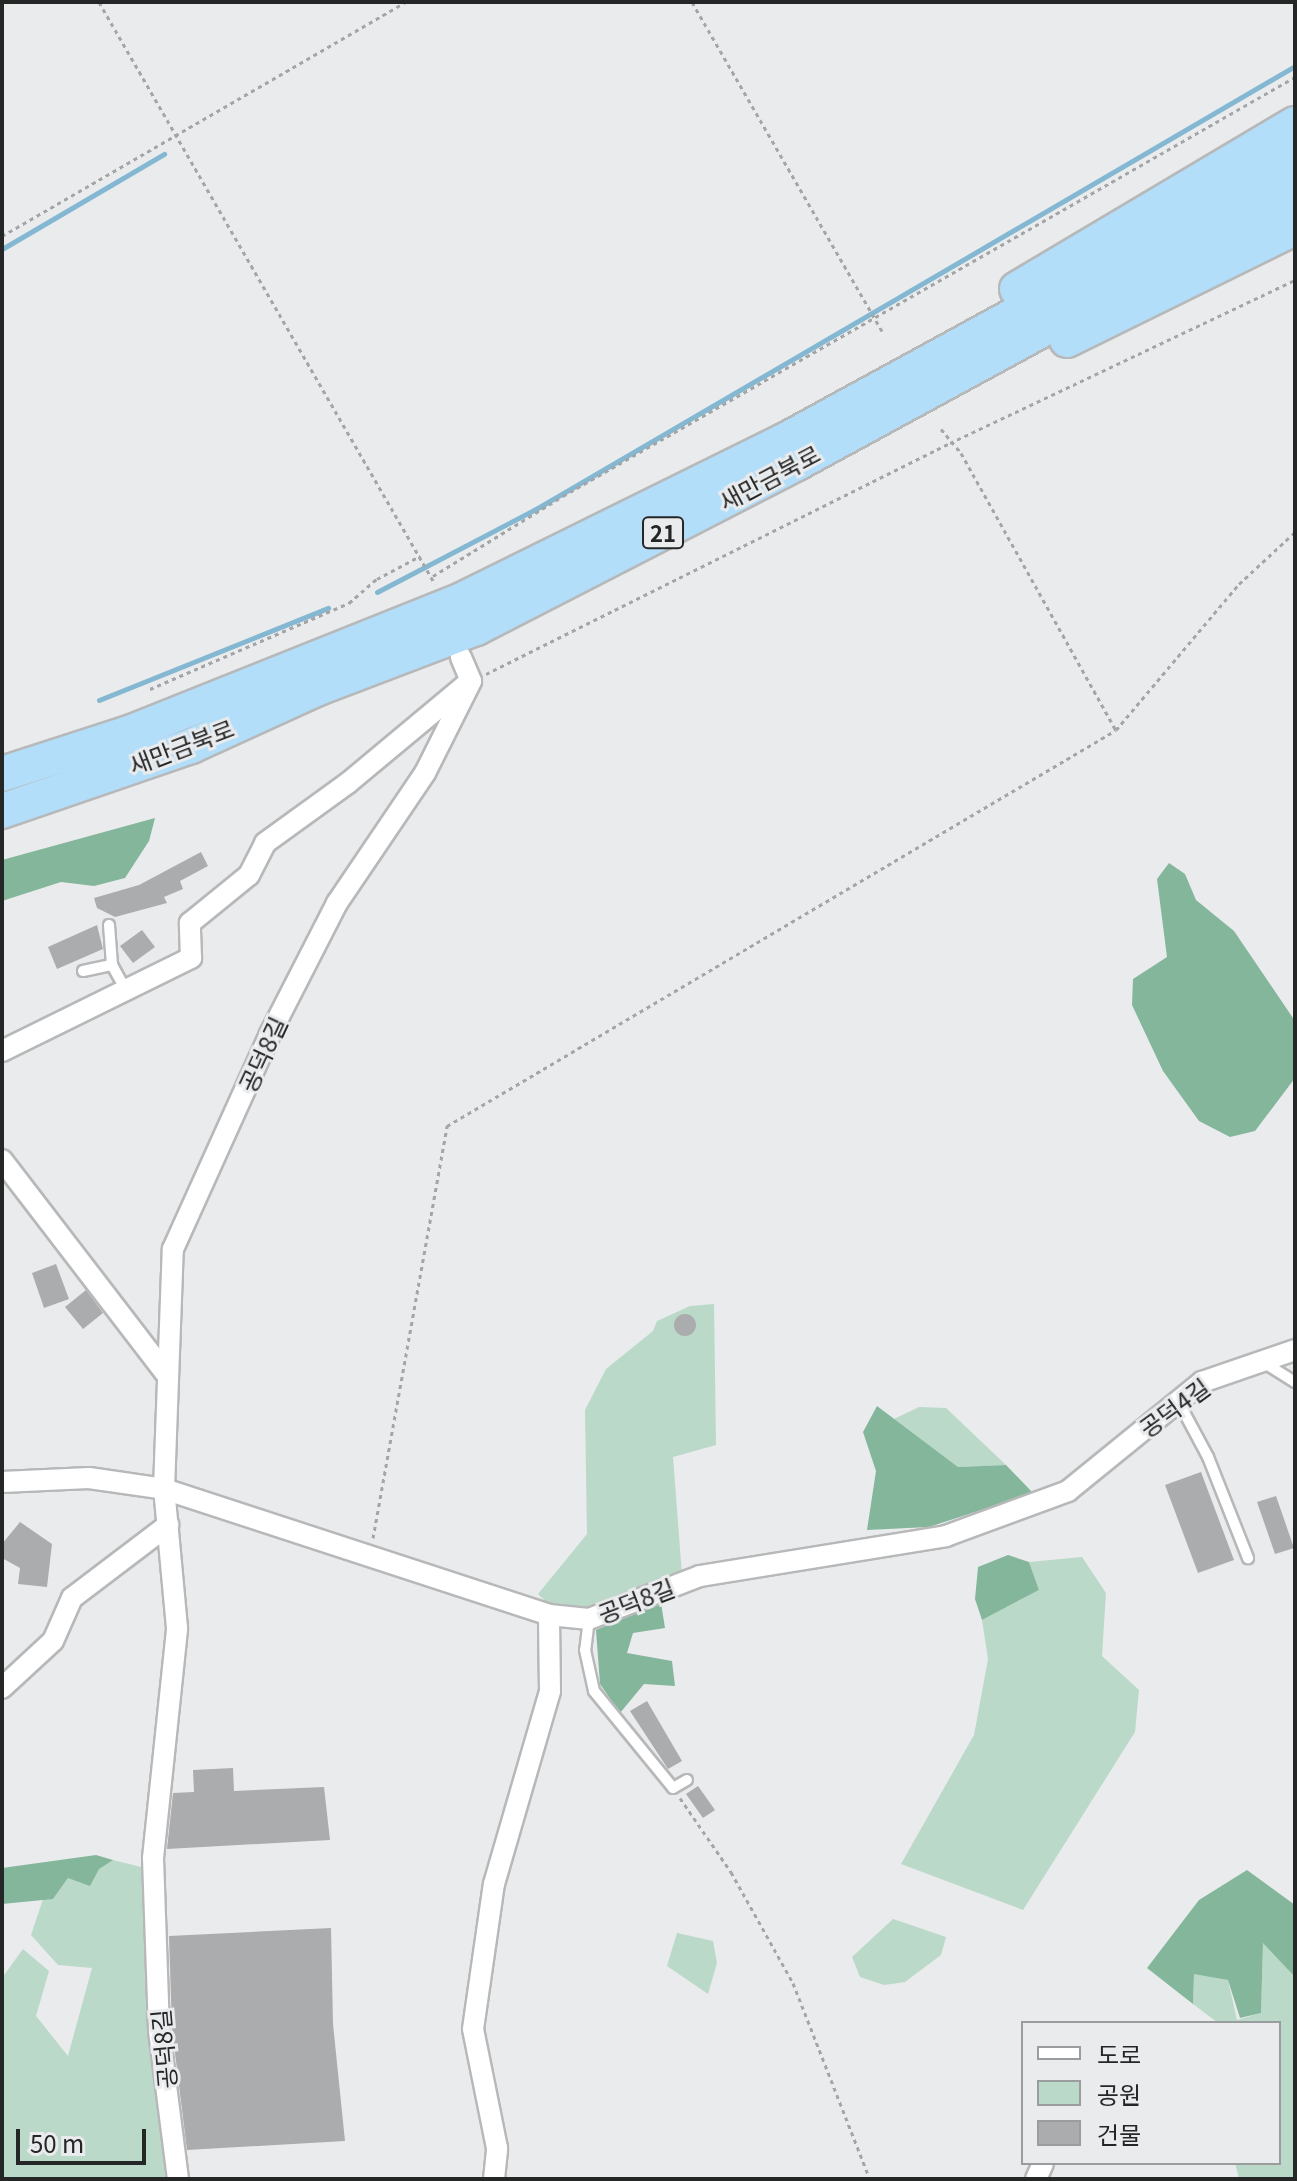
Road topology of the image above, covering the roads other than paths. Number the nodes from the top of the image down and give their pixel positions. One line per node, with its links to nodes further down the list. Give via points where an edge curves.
1 (1295, 124): 5 (highway, via 979,311)
2 (1295, 162): 5 (highway, 새만금북로 / 21)
3 (1295, 192): 5 (highway, 새만금북로 / 21)
4 (1295, 228): 5 (highway, via 1252,254)
5 (792, 451): 8 (highway, 새만금북로 / 21, via 464,599 132,732); 9 (highway, 새만금북로 / 21, via 476,628 318,688 191,746)
6 (461, 657): 7 (street)
7 (471, 681): 13 (street, via 348,783 265,843 249,875 190,923 191,958); 18 (street, 공덕8길, via 425,773 337,903 270,1034 173,1249)
8 (2, 774)
9 (2, 811)
10 (109, 925): 11 (lane)
11 (112, 965): 12 (lane); 13 (lane)
12 (83, 971)
13 (127, 992): 14 (street)
14 (2, 1051)
15 (2, 1160): 18 (street)
16 (1295, 1350): 17 (street, 공덕4길)
17 (1261, 1361): 19 (lane); 20 (street, 공덕4길, via 1202,1382)
18 (166, 1374): 22 (street, 공덕8길)
19 (1295, 1382)
20 (1178, 1401): 23 (street, 공덕4길); 25 (lane, via 1208,1457)
21 (2, 1482): 22 (street, 공덕8길, via 89,1478)
22 (164, 1489): 24 (street, 공덕8길); 26 (street, 공덕8길)
23 (1068, 1491): 27 (street, 공덕8길, via 946,1536 700,1576)
24 (168, 1525): 28 (street, via 72,1598 53,1641); 30 (street, 공덕8길, via 177,1628 153,1858 159,2030)
25 (1248, 1558)
26 (549, 1615): 27 (street, 공덕8길); 31 (street, via 550,1691 494,1884 473,2029 497,2148)
27 (589, 1619): 29 (lane, via 585,1650 594,1691 673,1788)
28 (2, 1688)
29 (687, 1780)
30 (178, 2179)
31 (494, 2179)

